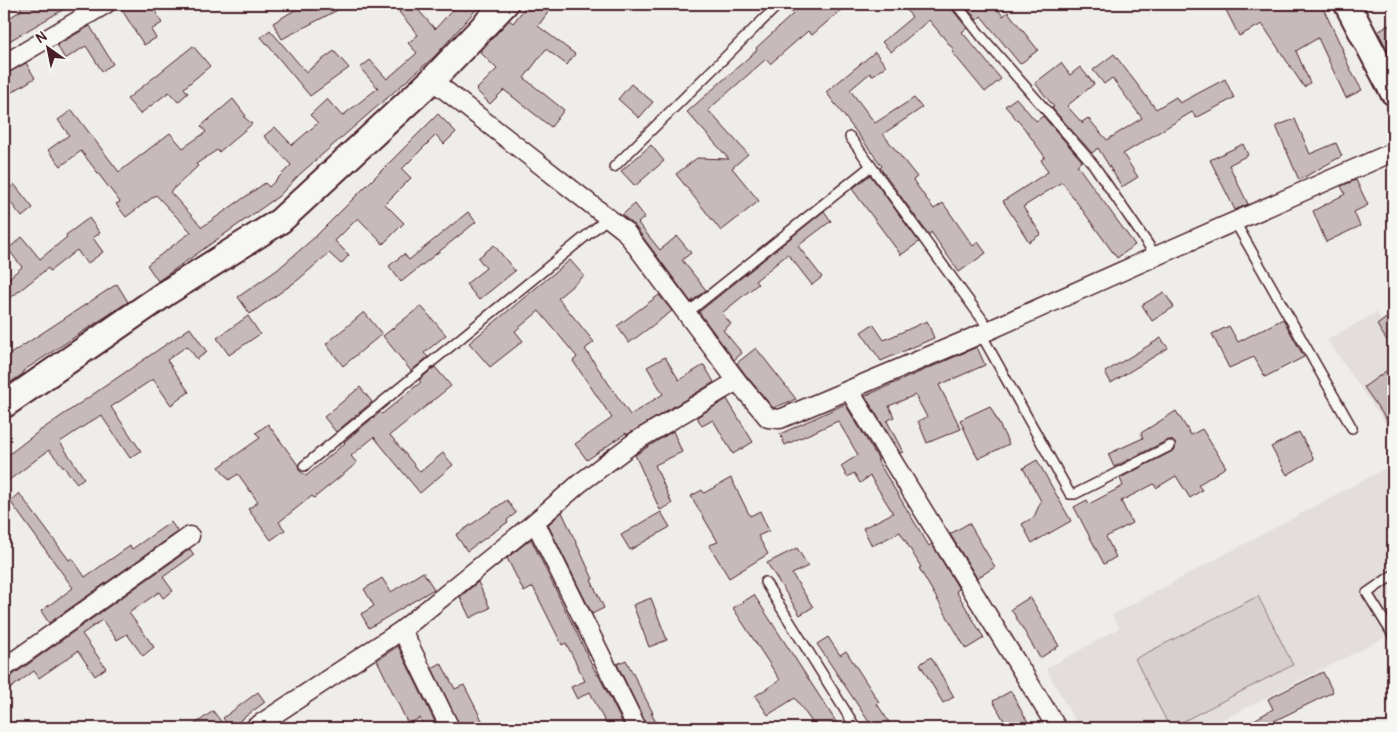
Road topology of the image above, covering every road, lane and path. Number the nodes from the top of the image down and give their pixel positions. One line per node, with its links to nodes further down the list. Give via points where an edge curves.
1 (106, 4): 6 (street)
2 (505, 4): 7 (street)
3 (778, 4): 12 (lane)
4 (956, 4): 15 (lane, via 1092,164)
5 (1347, 4): 8 (street)
6 (4, 64)
7 (432, 80): 13 (street); 20 (street, via 280,221 166,293)
8 (1392, 83)
9 (850, 137): 11 (lane)
10 (1393, 152): 14 (street)
11 (871, 166): 16 (lane); 17 (lane)
12 (614, 167)
13 (608, 218): 16 (street, via 625,230); 23 (lane)
14 (1235, 222): 15 (street); 21 (lane)
15 (1156, 256): 17 (street)
16 (686, 314): 18 (street)
17 (986, 332): 19 (street); 22 (lane, via 1070,494)
18 (737, 381): 19 (street, via 768,418 780,419); 24 (street, via 636,441 580,482)
19 (849, 390): 35 (street)
20 (4, 405)
21 (1352, 428)
22 (1170, 446)
23 (304, 466)
24 (535, 522): 28 (street); 33 (street)
25 (190, 536): 30 (street)
26 (1393, 575): 29 (lane, via 1367,594)
27 (765, 582): 34 (lane)
28 (402, 630): 31 (street); 32 (street)
29 (1393, 635)
30 (4, 668)
31 (254, 728)
32 (450, 728)
33 (637, 728)
34 (856, 728)
35 (1057, 728)

